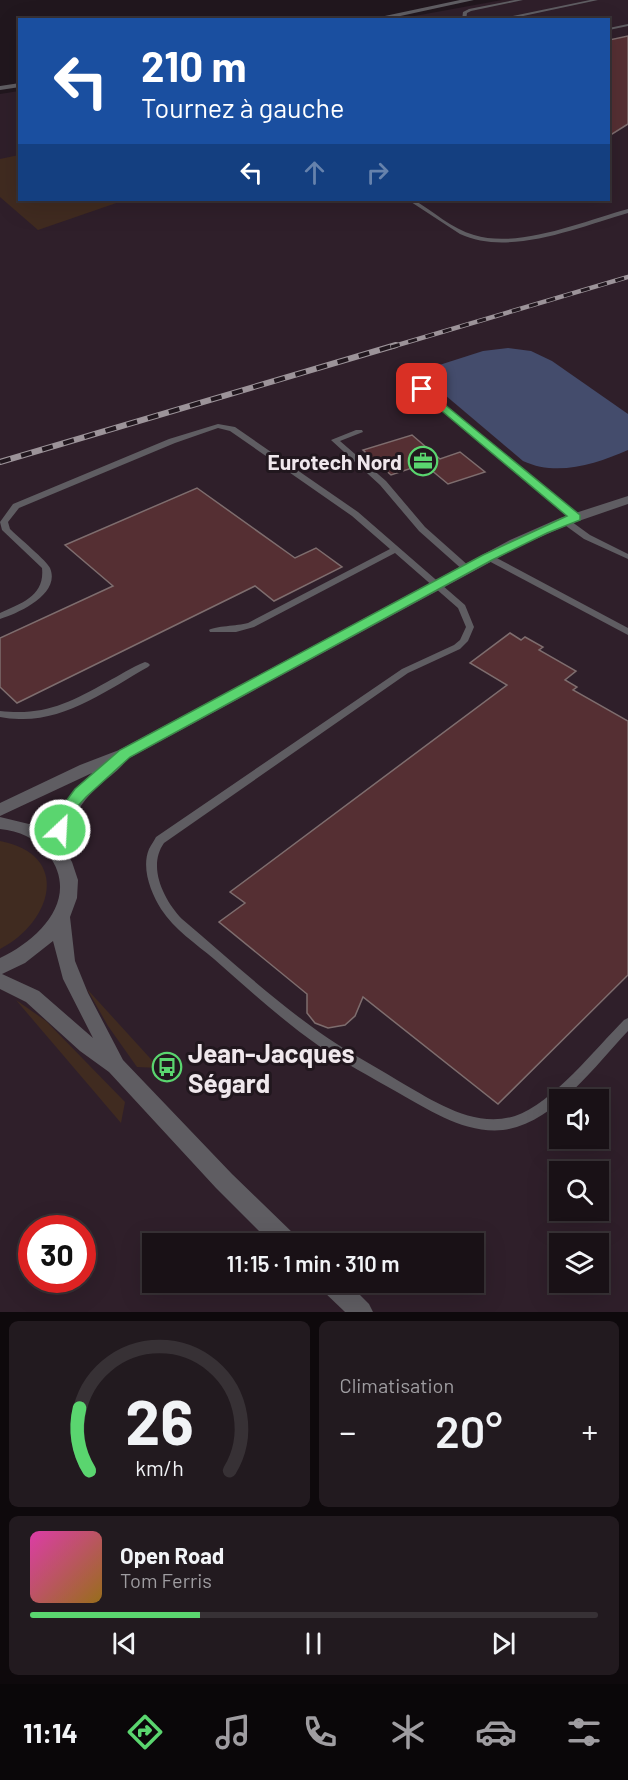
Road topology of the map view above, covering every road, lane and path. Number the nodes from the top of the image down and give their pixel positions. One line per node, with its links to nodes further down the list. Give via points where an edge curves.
1 (471, 0): 4 (street)
2 (521, 0): 5 (lane, via 474,8 465,12)
3 (596, 0): 6 (lane)
4 (383, 18)
5 (464, 18)
6 (506, 18)
7 (628, 25): 8 (lane)
8 (610, 29)
9 (18, 85): 10 (street)
10 (0, 88)
11 (413, 201): 12 (lane, via 470,236 495,241 517,240)
12 (628, 211)
13 (405, 374): 16 (lane)
14 (359, 432): 20 (lane, via 335,440)
15 (628, 500): 16 (street)
16 (570, 519): 18 (street); 19 (lane, via 587,537)
17 (395, 550): 21 (lane); 22 (lane, via 320,489 232,429 218,426 100,469 12,510 4,522 6,530 46,567 48,581 33,600); 23 (lane, via 251,625)
18 (488, 557): 20 (street); 24 (lane)
19 (628, 557)
20 (467, 569): 21 (street)
21 (435, 585): 27 (street); 34 (lane, via 465,612 470,627 464,641 405,671 160,840 153,850 156,890 169,914 336,1050 439,1110 469,1122 504,1125 521,1120 549,1101)
22 (0, 616)
23 (213, 630)
24 (628, 632)
25 (145, 665): 26 (lane, via 51,712 22,717)
26 (0, 714)
27 (125, 754): 28 (street); 30 (street, via 72,804 60,830)
28 (0, 810)
29 (0, 823): 30 (street, via 45,838)
30 (58, 852): 31 (street, via 67,866 70,882)
31 (61, 918): 32 (street, via 27,954); 35 (street, via 61,943 71,978)
32 (0, 967)
33 (0, 981): 35 (street, via 32,996 99,1057)
34 (628, 1023)
35 (116, 1066): 36 (street)
36 (277, 1233)
37 (341, 1293): 38 (street)
38 (361, 1312)

